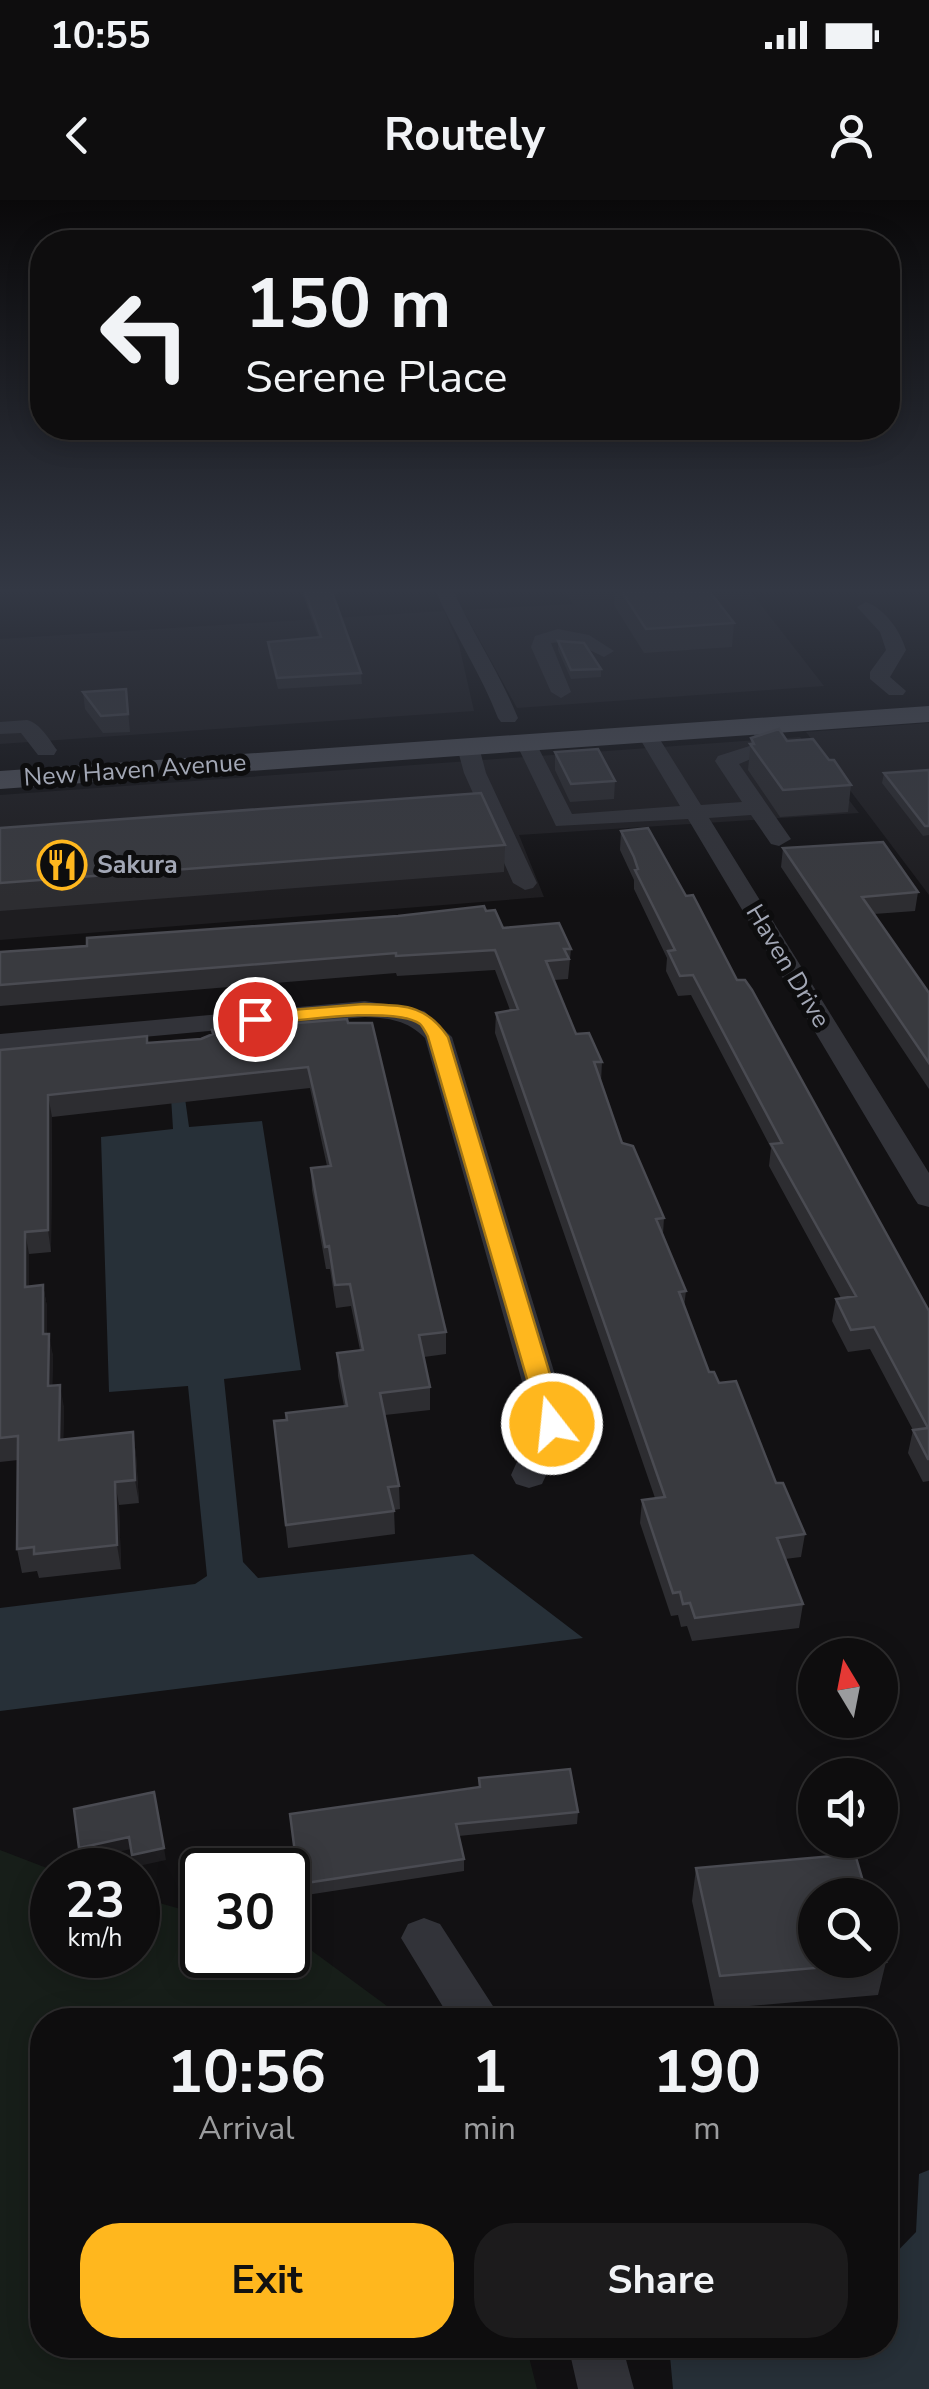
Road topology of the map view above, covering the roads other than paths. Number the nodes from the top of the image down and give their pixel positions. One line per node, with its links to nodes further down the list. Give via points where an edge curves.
1 (488, 694): 5 (street)
2 (853, 694): 3 (main road, New Haven Avenue)
3 (719, 704): 5 (main road, New Haven Avenue); 8 (main road, via 654,724)
4 (929, 714): 6 (main road, New Haven Avenue)
5 (497, 719): 11 (main road, via 491,732); 12 (main road, New Haven Avenue)
6 (759, 726): 8 (main road, New Haven Avenue); 16 (street, via 771,746 726,761)
7 (0, 728): 12 (street, via 26,726)
8 (647, 734): 9 (main road, New Haven Avenue); 17 (street, Haven Drive)
9 (527, 743): 10 (main road, New Haven Avenue); 17 (street, via 564,822)
10 (468, 747): 11 (main road, New Haven Avenue); 19 (street)
11 (440, 749): 15 (main road, New Haven Avenue)
12 (46, 750): 13 (main road, New Haven Avenue); 14 (main road)
13 (0, 753)
14 (0, 762)
15 (0, 780)
16 (757, 808): 17 (street); 18 (street)
17 (696, 812): 21 (street, Haven Drive)
18 (779, 840)
19 (525, 883)
20 (0, 1042): 23 (street, via 364,1009 427,1020 438,1037 552,1424)
21 (916, 1153): 22 (street, Haven Drive)
22 (929, 1198)
23 (530, 1475)
24 (424, 1938): 25 (street)
25 (470, 2008)
26 (598, 2358): 27 (street)
27 (606, 2389)

